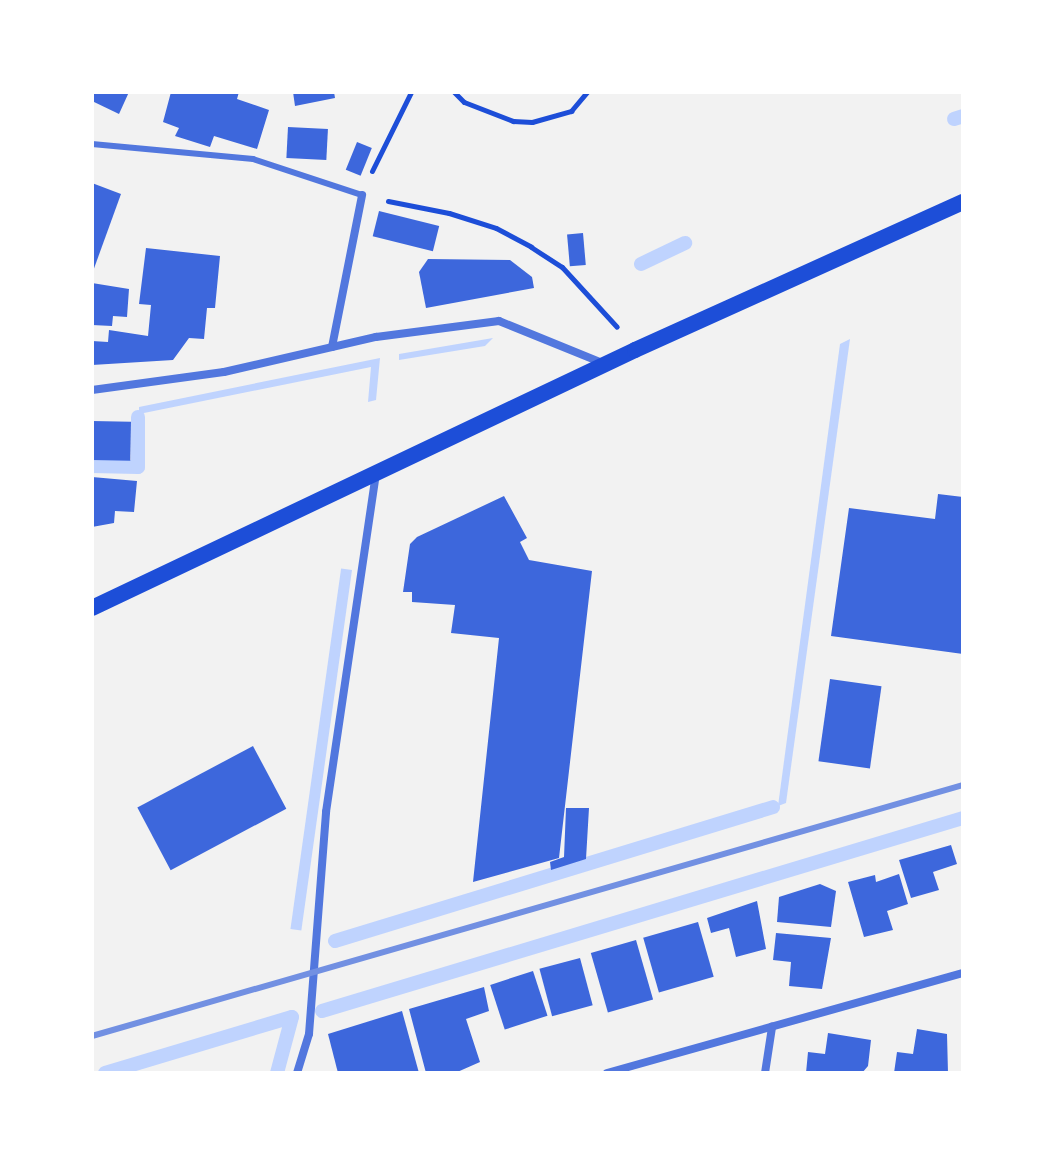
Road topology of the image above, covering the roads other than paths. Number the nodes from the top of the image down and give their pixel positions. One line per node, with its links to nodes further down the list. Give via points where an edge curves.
1 (92, 144): 2 (lane, via 253,159)
2 (362, 195): 4 (street)
3 (963, 202): 5 (main road)
4 (332, 347): 5 (street, via 499,321); 6 (street, via 224,372)
5 (606, 364): 7 (main road)
6 (92, 390)
7 (376, 474): 8 (main road); 11 (street, via 326,812 309,1034)
8 (92, 608)
9 (963, 973): 10 (street)
10 (772, 1027): 12 (street); 13 (street)
11 (297, 1073)
12 (607, 1073)
13 (765, 1073)

